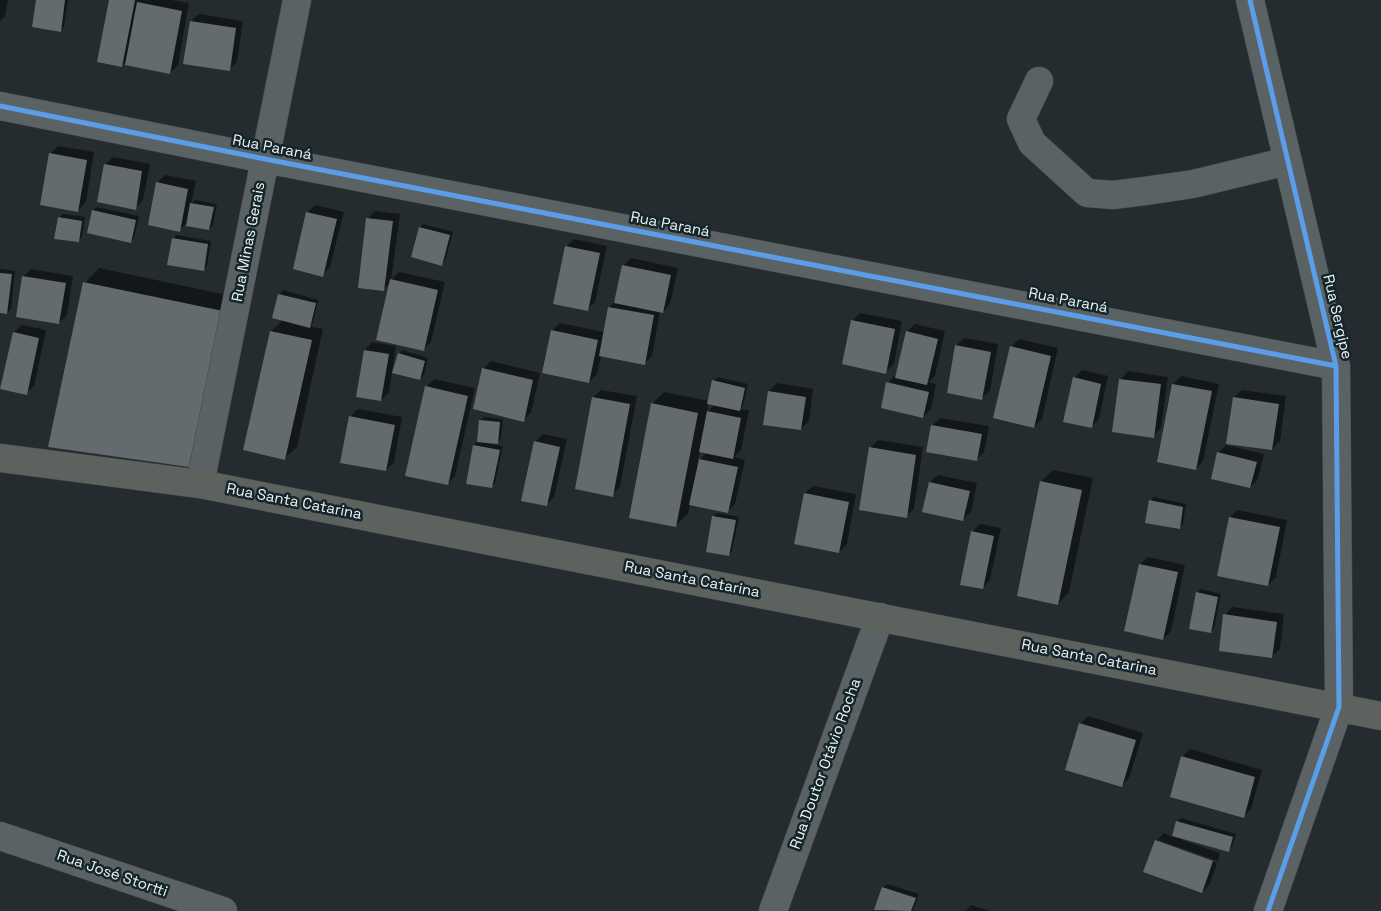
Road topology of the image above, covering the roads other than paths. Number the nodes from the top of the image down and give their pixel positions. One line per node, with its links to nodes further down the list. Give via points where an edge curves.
1 (297, 0): 5 (street, Rua Minas Gerais)
2 (1250, 0): 6 (street, Rua Sergipe)
3 (1039, 80): 6 (street, via 1022,119 1032,142 1087,193 1113,195 1184,185)
4 (0, 106): 5 (street, Rua Paraná)
5 (265, 160): 7 (street, Rua Paraná); 9 (street, Rua Minas Gerais)
6 (1288, 161): 7 (street, Rua Sergipe)
7 (1336, 366): 11 (street, Rua Sergipe)
8 (0, 458): 9 (main road, Rua Santa Catarina)
9 (200, 484): 10 (main road, Rua Santa Catarina)
10 (880, 617): 11 (main road, Rua Santa Catarina); 15 (street, Rua Doutor Otávio Rocha)
11 (1339, 707): 12 (main road, Rua Santa Catarina); 16 (street, Rua Sergipe)
12 (1381, 716)
13 (0, 836): 14 (street, Rua José Stortti)
14 (223, 911)
15 (773, 911)
16 (1268, 911)

